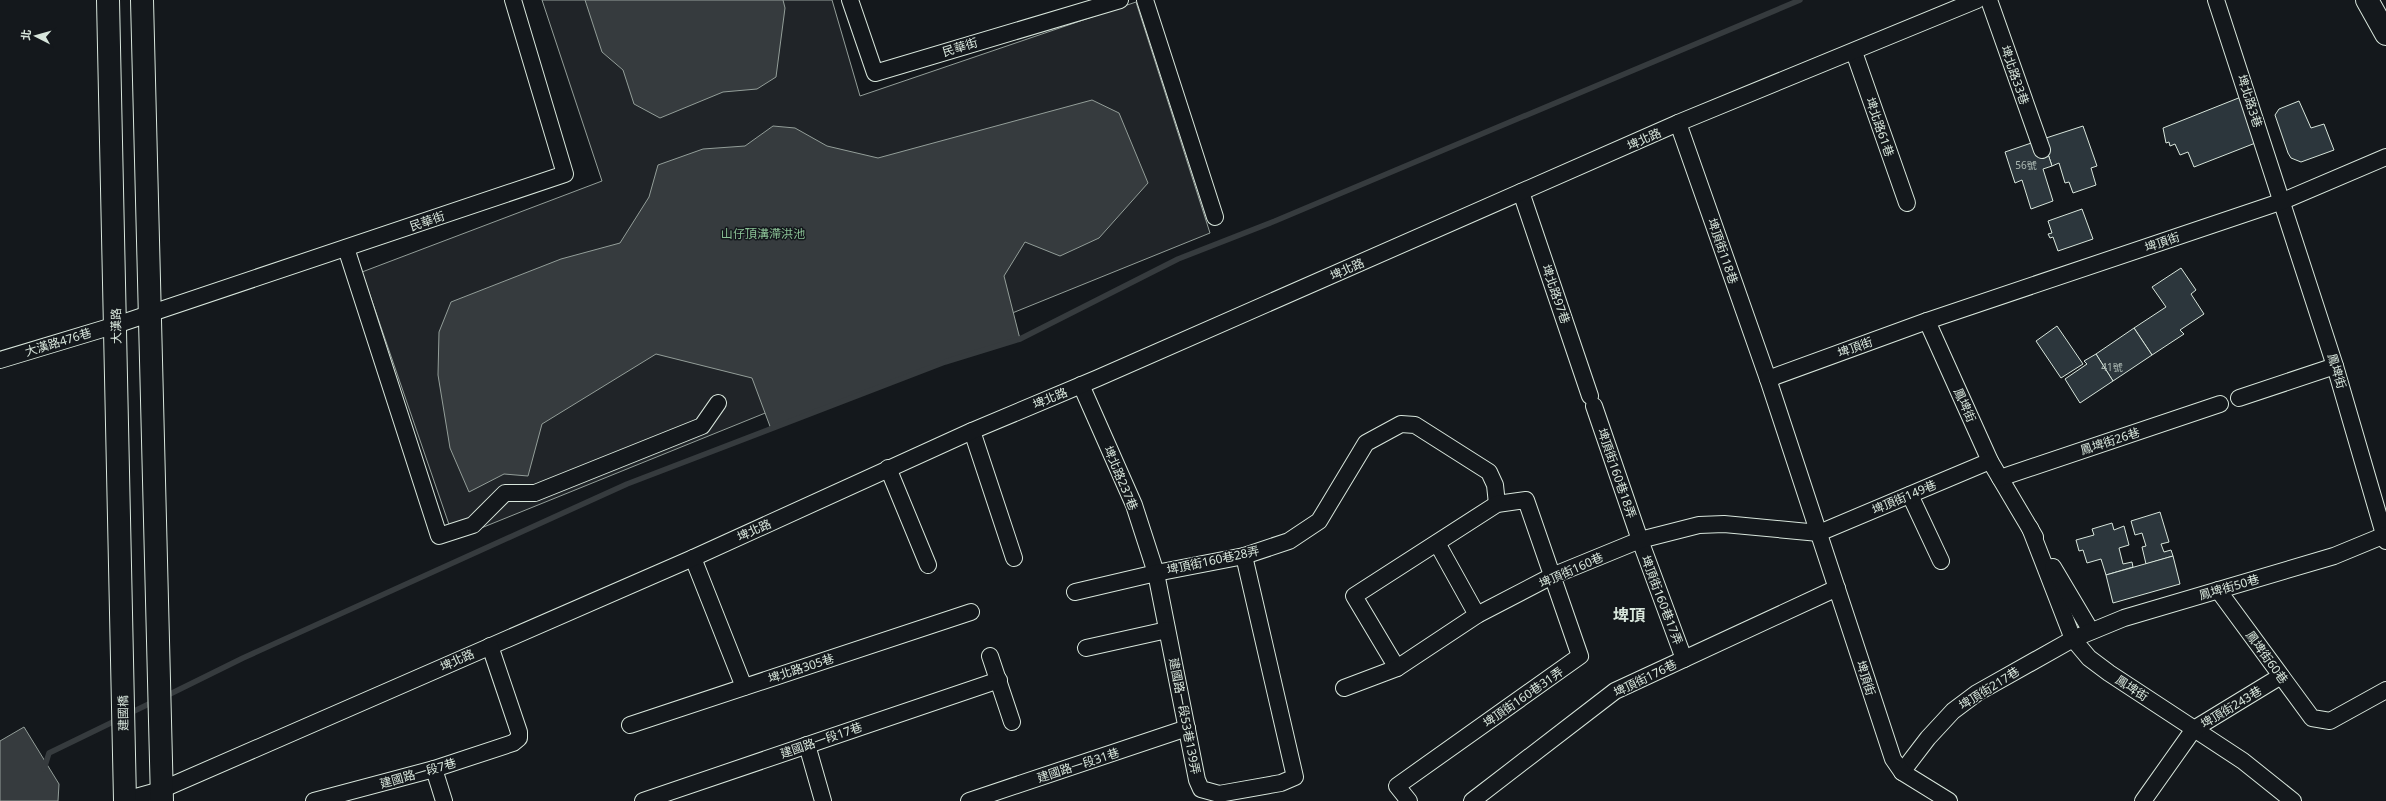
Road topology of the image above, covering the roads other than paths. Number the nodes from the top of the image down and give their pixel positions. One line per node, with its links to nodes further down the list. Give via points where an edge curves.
1 (108, 0): 23 (main road, 大漢路)
2 (142, 0): 21 (main road)
3 (513, 0): 20 (street, 民華街, via 565,174)
4 (850, 0): 5 (street, 民華街, via 875,73)
5 (1120, 0)
6 (1145, 0): 19 (street)
7 (1977, 0): 12 (street, 埤北路)
8 (1989, 0): 14 (street, 埤北路33巷)
9 (2216, 0): 17 (street, 埤北路3巷)
10 (2367, 0): 11 (main road)
11 (2386, 34)
12 (1854, 52): 13 (street, 埤北路); 18 (street, 埤北路61巷)
13 (1678, 123): 16 (street, 埤北路); 26 (street, 埤頂街118巷)
14 (2042, 150)
15 (2386, 157): 17 (street, 埤頂街)
16 (1521, 192): 27 (street, 埤北路); 29 (street, 埤北路97巷)
17 (2283, 202): 22 (street, 埤頂街); 25 (street, 鳳埤街)
18 (1907, 203)
19 (1215, 216)
20 (346, 248): 21 (street, 民華街); 30 (street, via 439,536 473,525 505,493 534,493 702,426)
21 (150, 314): 23 (street, 民華街); 76 (main road)
22 (1928, 321): 26 (street, 埤頂街); 33 (street, 鳳埤街)
23 (116, 325): 24 (street, 大漢路476巷); 60 (main road, 大漢路)
24 (0, 360)
25 (2336, 366): 28 (street); 40 (street, 鳳埤街)
26 (1768, 379): 39 (street, 埤頂街)
27 (1081, 385): 32 (street, 埤北路); 48 (street, 埤北路237巷, via 1134,505)
28 (2239, 398)
29 (1592, 401): 41 (street, 埤頂街160巷18弄)
30 (718, 403)
31 (2220, 404): 35 (street, 鳳埤街26巷)
32 (972, 431): 34 (street, 埤北路); 45 (street)
33 (1990, 461): 35 (street, 鳳埤街); 36 (street, 埤頂街149巷)
34 (888, 468): 44 (street, 埤北路); 47 (street)
35 (2000, 478): 38 (street, 鳳埤街)
36 (1910, 495): 39 (street, 埤頂街149巷); 46 (street)
37 (1497, 504): 42 (street); 43 (street, 埤頂街160巷28弄, via 1495,485 1489,472 1415,425 1401,424 1366,443 1319,521 1289,541); 49 (street, via 1526,500)
38 (2030, 528): 56 (street, 鳳埤街); 57 (street, 鳳埤街)
39 (1819, 533): 41 (street, 埤頂街160巷, via 1718,524 1700,525); 50 (street, 埤頂街)
40 (2385, 538): 51 (street, 鳳埤街50巷, via 2334,556)
41 (1640, 540): 49 (street, 埤頂街160巷); 62 (street, 埤頂街160巷17弄)
42 (1437, 543): 54 (street); 63 (street, via 1354,596)
43 (1244, 556): 48 (street, 埤頂街160巷28弄); 77 (street, 建國路一段53巷139弄, via 1295,777)
44 (693, 558): 58 (street, 埤北路); 66 (street)
45 (1014, 558)
46 (1941, 561)
47 (928, 565)
48 (1156, 573): 52 (street, 埤頂街160巷28弄); 55 (street, 建國路一段53巷139弄)
49 (1552, 576): 54 (street, 埤頂街160巷); 84 (street, 埤頂街160巷31弄, via 1580,656 1397,786)
50 (1837, 588): 62 (street, 埤頂街176巷); 75 (street, 埤頂街, via 1893,759)
51 (2218, 590): 56 (street, 鳳埤街50巷, via 2124,618); 64 (street, 鳳埤街60巷)
52 (1075, 592)
53 (972, 612): 66 (street, 埤北路305巷)
54 (1477, 615): 63 (street, 埤頂街160巷)
55 (1167, 630): 59 (street); 71 (street, 建國路一段53巷139弄)
56 (2091, 631): 57 (street, 鳳埤街50巷)
57 (2073, 639): 72 (street, 鳳埤街, via 2089,658 2109,674); 75 (street, 埤頂街217巷, via 1977,693 1953,711)
58 (490, 646): 74 (street, 建國路一段7巷, via 519,738 513,743); 76 (street, 埤北路)
59 (1086, 648)
60 (122, 653): 78 (main road, 建國橋)
61 (990, 656): 65 (street)
62 (1684, 659): 85 (street, 埤頂街176巷, via 1615,691)
63 (1397, 668): 67 (street, 埤頂街160巷)
64 (2281, 676): 68 (street, 鳳埤街60巷, via 2312,718 2319,721 2330,721); 72 (street, 埤頂街243巷)
65 (999, 680): 69 (street); 73 (street, 建國路一段17巷)
66 (744, 687): 70 (street, 埤北路305巷)
67 (1344, 688)
68 (2386, 690)
69 (1012, 722)
70 (630, 724)
71 (1187, 728): 77 (street, 建國路一段53巷139弄, via 1202,789); 83 (street, 建國路一段31巷)
72 (2194, 729): 87 (street, 埤頂街243巷); 88 (street, 鳳埤街, via 2243,761)
73 (807, 745): 81 (street, 建國路一段17巷); 82 (street)
74 (434, 769): 79 (street, 建國路一段7巷); 80 (street)
75 (1902, 772): 86 (street, 埤頂街)
76 (161, 787): 78 (street, 埤北路)
77 (1230, 797)
78 (125, 800)
79 (314, 801)
80 (444, 801)
81 (643, 801)
82 (823, 801)
83 (969, 801)
84 (1409, 801)
85 (1472, 801)
86 (1949, 801)
87 (2143, 801)
88 (2293, 801)

